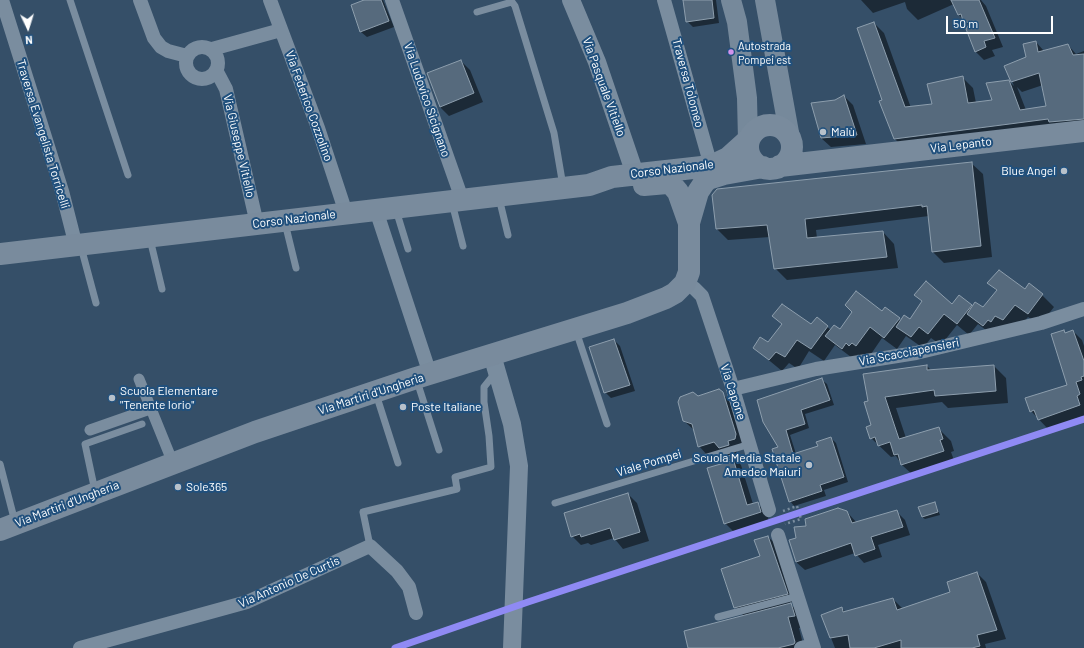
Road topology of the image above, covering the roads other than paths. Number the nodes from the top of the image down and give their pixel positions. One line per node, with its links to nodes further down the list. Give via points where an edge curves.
1 (2, 0): 34 (street, Traversa Evangelista Torricelli)
2 (70, 0): 22 (lane)
3 (140, 0): 13 (street, via 154,38 161,47)
4 (270, 0): 11 (street, Via Federico Cozzolino)
5 (392, 0): 26 (street, Via Ludovico Sicignano)
6 (571, 0): 21 (street, Via Pasquale Vitiello, via 597,62)
7 (664, 0): 19 (street, Traversa Tolomeo)
8 (731, 0): 16 (main road, via 737,22 747,98)
9 (765, 0): 17 (main road)
10 (477, 12): 24 (lane, via 512,2 515,6 554,133)
11 (281, 30): 12 (street); 28 (street, Via Federico Cozzolino, via 318,128)
12 (212, 49): 13 (street, via 201,46 190,51); 14 (street, Via Giuseppe Vitiello, via 218,61)
13 (187, 56): 14 (street, via 186,66 192,76 208,78)
14 (216, 70): 31 (street, Via Giuseppe Vitiello, via 226,89)
15 (1084, 130): 18 (main road, Via Lepanto)
16 (748, 140): 17 (main road, via 756,129 768,124 781,128); 19 (main road, Corso Nazionale, via 728,158); 20 (main road, via 752,160)
17 (791, 141): 18 (main road, Via Lepanto, via 816,155); 20 (main road, via 789,157)
18 (837, 160): 20 (main road, Via Lepanto)
19 (711, 166): 21 (main road, Corso Nazionale)
20 (771, 167): 30 (main road, Corso Nazionale, via 708,179 698,192)
21 (635, 174): 23 (main road, Corso Nazionale, via 612,177)
22 (128, 175)
23 (589, 185): 24 (main road, Corso Nazionale); 30 (main road, Corso Nazionale, via 614,187 667,183 678,192)
24 (563, 188): 25 (main road, Corso Nazionale)
25 (498, 196): 26 (main road, Corso Nazionale); 32 (lane)
26 (457, 200): 27 (main road, Corso Nazionale); 35 (lane)
27 (386, 209): 28 (main road, Corso Nazionale); 36 (lane); 45 (street)
28 (346, 213): 29 (main road, Corso Nazionale)
29 (284, 221): 31 (main road, Corso Nazionale); 38 (lane)
30 (689, 223): 39 (main road, via 690,263)
31 (257, 224): 33 (main road, Corso Nazionale)
32 (508, 235)
33 (149, 237): 34 (main road, Corso Nazionale); 40 (lane)
34 (78, 245): 37 (main road, Corso Nazionale); 41 (lane)
35 (463, 246)
36 (408, 249)
37 (0, 254)
38 (296, 268)
39 (685, 283): 43 (main road, Via Martiri d'Ungheria, via 666,298); 47 (street, Via Capone, via 702,296)
40 (162, 289)
41 (96, 303)
42 (1084, 308): 47 (street, Via Scacciapensieri, via 1041,323 916,353 816,369)
43 (576, 328): 44 (main road, Via Martiri d'Ungheria); 51 (lane)
44 (494, 363): 45 (main road, Via Martiri d'Ungheria); 63 (lane, via 484,387 491,467 455,477 457,489 363,512); 69 (street, via 512,424 518,458)
45 (423, 376): 48 (main road, Via Martiri d'Ungheria); 54 (lane)
46 (139, 379): 49 (street)
47 (733, 389): 53 (street, Via Capone)
48 (376, 392): 55 (main road, Via Martiri d'Ungheria, via 255,432); 56 (lane)
49 (150, 409): 52 (street); 55 (street)
50 (142, 424): 58 (lane, via 85,444)
51 (607, 424)
52 (90, 430)
53 (750, 444): 59 (lane, Viale Pompei); 60 (street, Via Capone)
54 (439, 450)
55 (173, 463): 58 (main road, Via Martiri d'Ungheria)
56 (398, 463)
57 (0, 464): 61 (lane)
58 (96, 493): 61 (main road, Via Martiri d'Ungheria)
59 (555, 503)
60 (769, 510)
61 (8, 528)
62 (778, 535): 64 (street)
63 (370, 546): 65 (street, via 397,571 409,587); 68 (street, Via Antonio De Curtis, via 247,602)
64 (798, 596): 66 (lane); 67 (street)
65 (416, 613)
66 (718, 617)
67 (810, 647)
68 (80, 648)
69 (512, 648)

